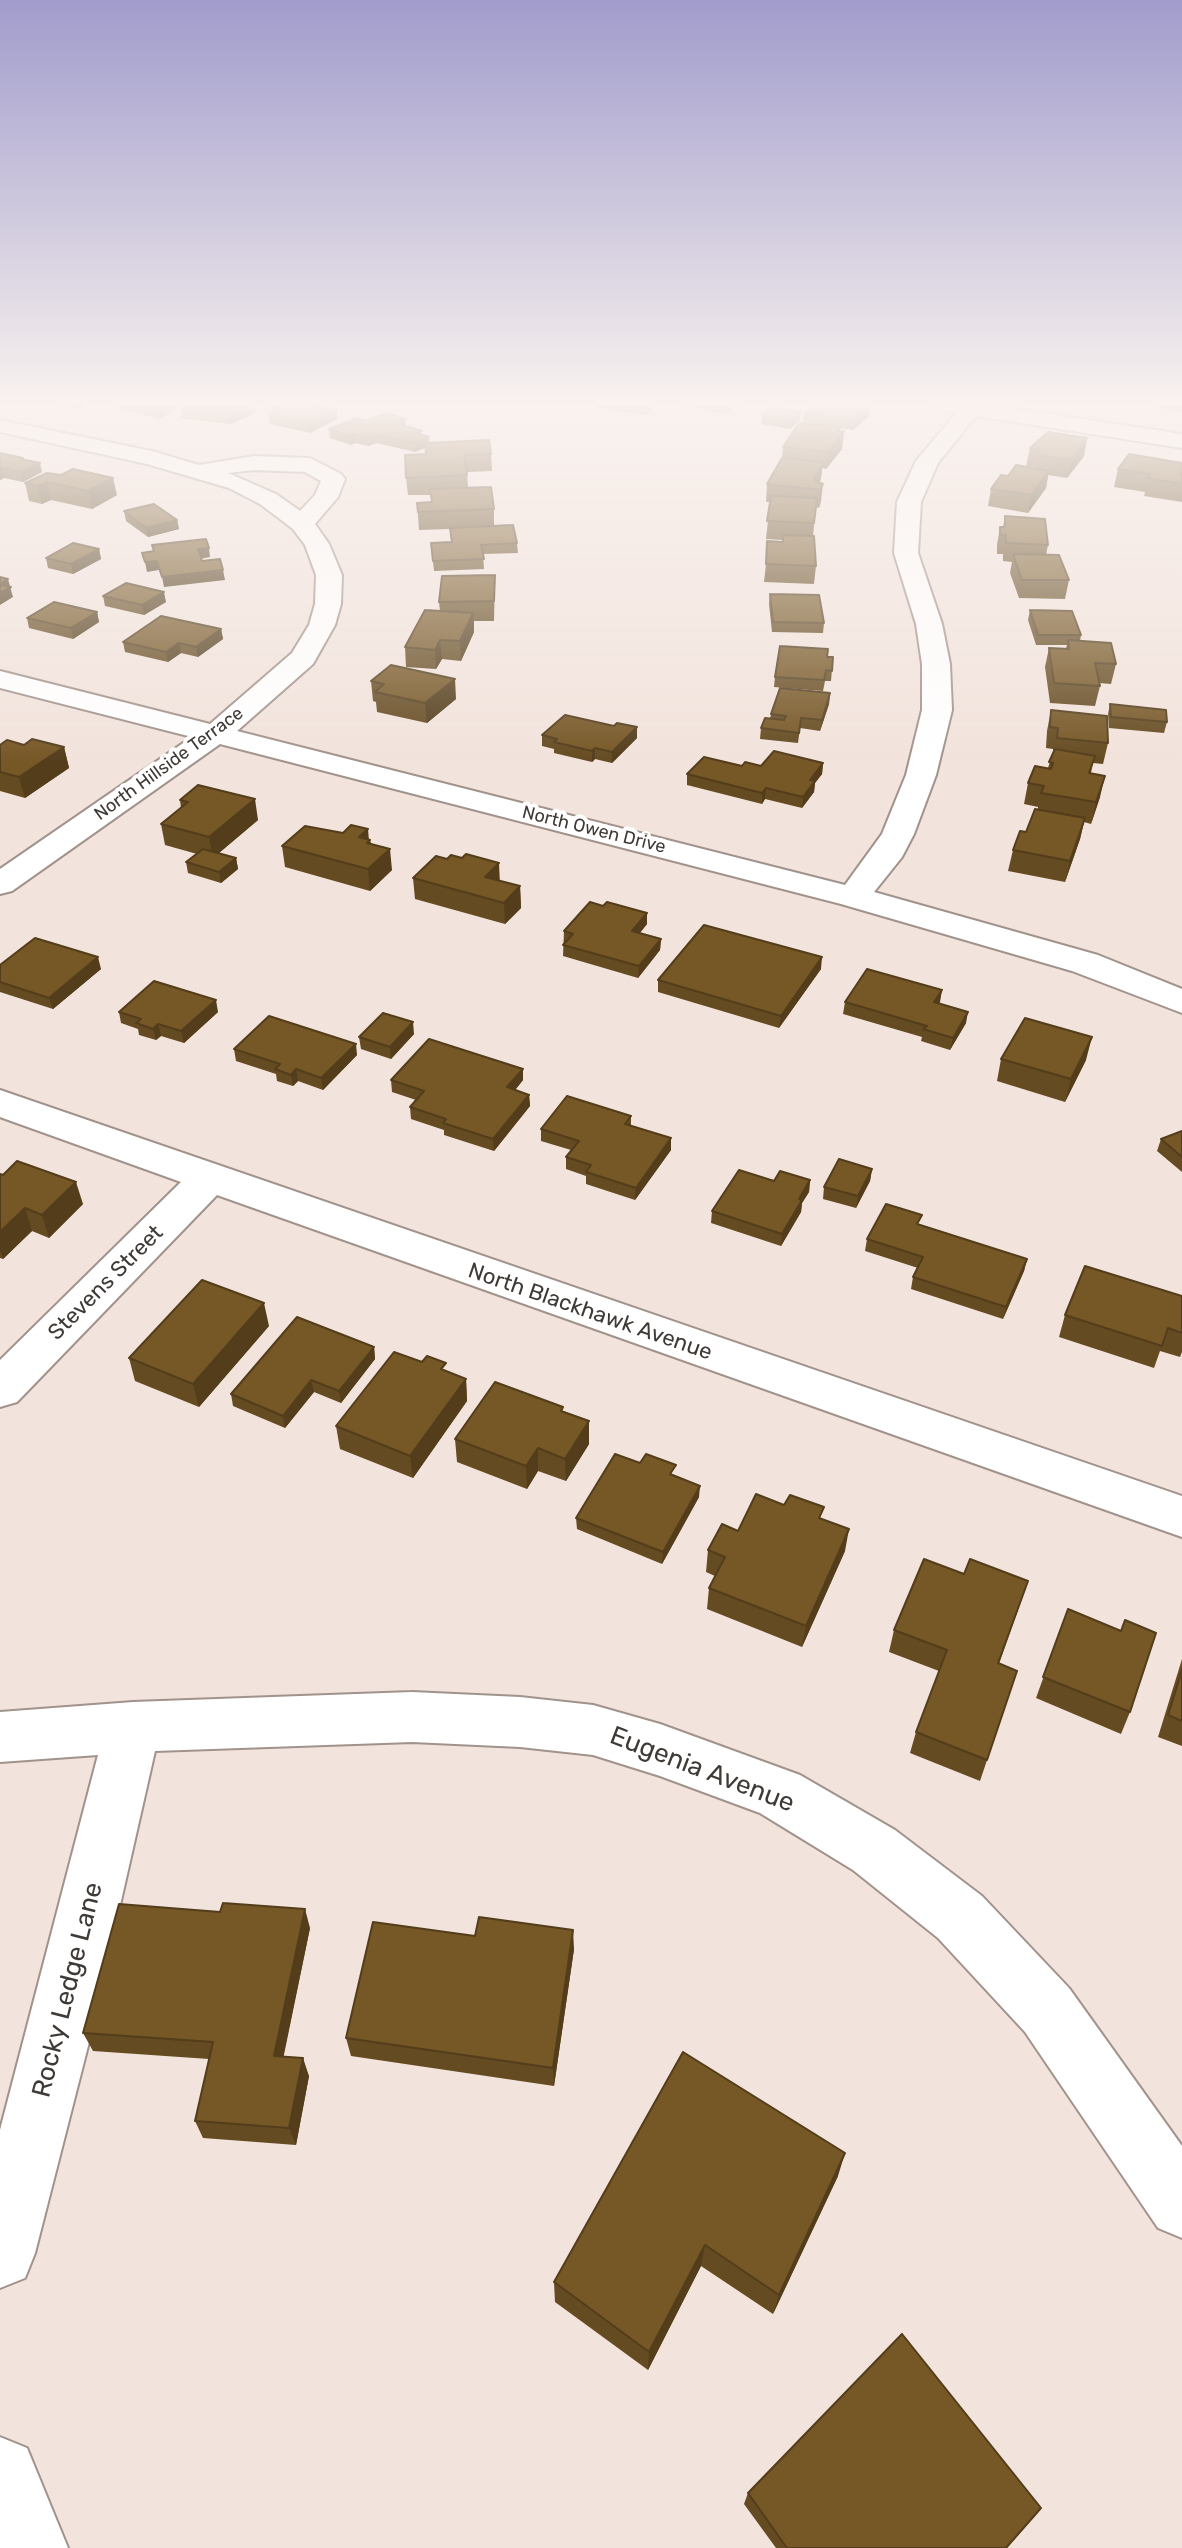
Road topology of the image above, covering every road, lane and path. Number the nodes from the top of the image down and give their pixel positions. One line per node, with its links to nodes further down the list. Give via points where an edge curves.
1 (302, 524): 4 (street, North Hillside Terrace, via 329,575 322,625 303,658)
2 (906, 524): 6 (street, via 906,553 936,664 937,710 898,834)
3 (0, 679): 4 (street, North Owen Drive)
4 (217, 733): 5 (street, North Hillside Terrace); 6 (street, North Owen Drive)
5 (0, 884)
6 (853, 897): 7 (street, North Owen Drive, via 1085,963)
7 (1182, 1002)
8 (0, 1103): 9 (street, North Blackhawk Avenue)
9 (211, 1176): 10 (street, Stevens Street); 11 (street, North Blackhawk Avenue)
10 (0, 1389)
11 (1182, 1517)
12 (133, 1727): 13 (street, Eugenia Avenue); 14 (street, Eugenia Avenue, via 412,1717 520,1722 593,1730 780,1794 874,1850 960,1917 1047,2010); 15 (street, Rocky Ledge Lane)
13 (0, 1737)
14 (1182, 2204)
15 (0, 2253)
16 (0, 2475): 17 (street)
17 (29, 2548)

